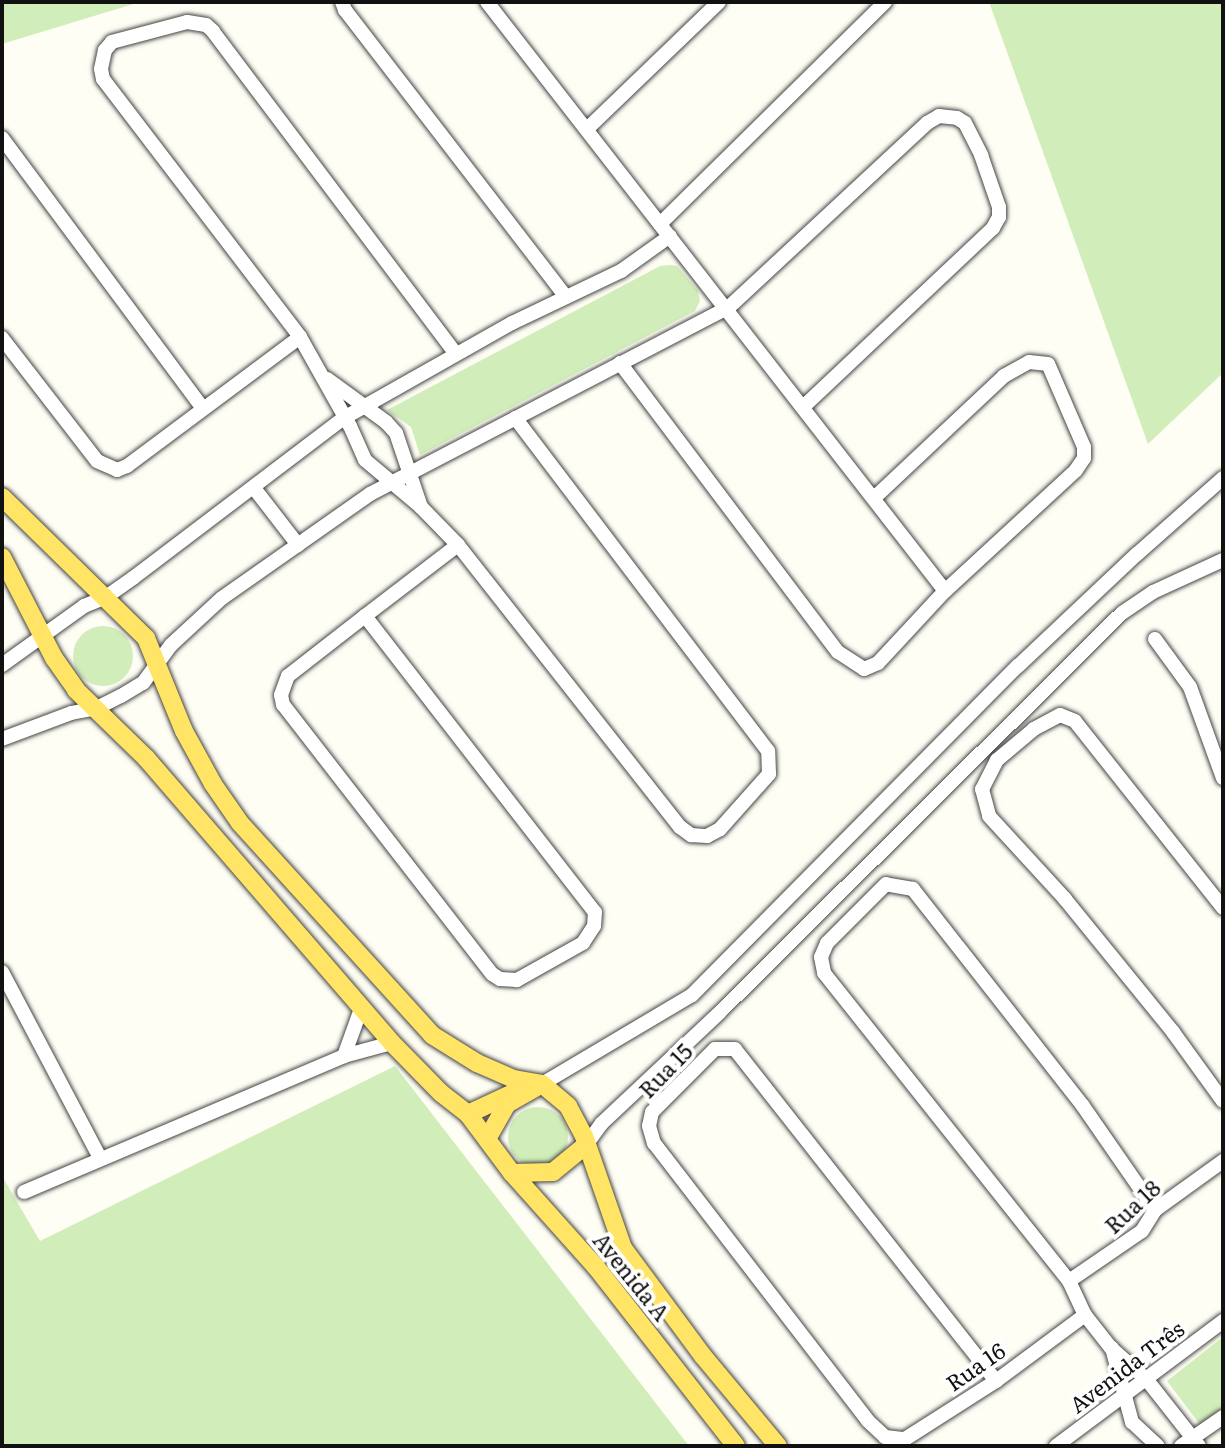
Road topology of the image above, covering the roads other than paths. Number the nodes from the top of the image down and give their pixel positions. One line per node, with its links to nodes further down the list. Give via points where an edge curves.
1 (342, 2): 9 (street)
2 (487, 2): 5 (street)
3 (719, 2): 5 (street)
4 (885, 2): 7 (street)
5 (587, 129): 7 (street)
6 (2, 138): 17 (street)
7 (660, 224): 8 (street)
8 (670, 236): 9 (street, via 621,271); 10 (street)
9 (566, 297): 13 (street)
10 (728, 308): 14 (street); 16 (street); 16 (street, via 927,123 948,116 965,123 999,207 993,228)
11 (300, 337): 13 (street, via 103,79 101,59 112,42 187,22 213,31); 15 (street); 17 (street)
12 (2, 338): 17 (street, via 106,467 127,466)
13 (456, 354): 18 (street)
14 (620, 363): 20 (street); 34 (street, via 851,663 864,669 878,663)
15 (323, 376): 18 (street); 19 (street)
16 (804, 406): 26 (street)
17 (202, 407)
18 (363, 407): 19 (street); 21 (street, via 396,433)
19 (344, 418): 23 (street, via 365,460); 24 (street)
20 (515, 418): 21 (street); 29 (street, via 768,751 769,774 720,829 707,836 691,835 680,827)
21 (408, 474): 23 (street); 27 (street)
22 (1223, 478): 49 (street, via 1018,666 692,995)
23 (390, 483): 27 (street); 28 (street)
24 (254, 488): 28 (street); 35 (street)
25 (2, 497): 35 (main road)
26 (874, 498): 34 (street); 34 (street, via 1004,376 1029,362 1048,364 1084,458)
27 (421, 507): 29 (street)
28 (298, 545): 40 (street, via 199,618)
29 (458, 545): 36 (street)
30 (2, 557): 37 (main road)
31 (1223, 560): 32 (street)
32 (1203, 566): 33 (street); 53 (street, via 1122,613 602,1123)
33 (1223, 569)
34 (945, 591)
35 (106, 597): 37 (street); 40 (main road, via 146,638)
36 (365, 616): 36 (street, via 595,912 594,926 583,943 517,980 492,974 283,705 288,676)
37 (43, 635): 39 (street); 41 (main road, via 76,690)
38 (1155, 639): 43 (street, via 1190,687)
39 (2, 665)
40 (157, 665): 41 (street, via 143,683); 49 (main road, via 184,731 240,823 432,1035 477,1063)
41 (97, 708): 42 (street); 46 (main road, Avenida A)
42 (2, 739)
43 (1223, 778)
44 (1221, 900): 50 (street, via 1075,721 1060,715 997,760 982,789 989,816 1065,899)
45 (2, 972): 54 (street)
46 (362, 1006): 47 (main road, Avenida A); 48 (street)
47 (392, 1043): 48 (street); 51 (main road, Avenida A)
48 (344, 1056): 54 (street)
49 (542, 1084): 51 (main road); 52 (main road, via 507,1104); 53 (main road, via 575,1115)
50 (1223, 1101)
51 (468, 1114): 52 (main road, Avenida A)
52 (487, 1139): 56 (main road, Avenida A)
53 (586, 1145): 56 (main road, via 553,1172); 70 (main road, Avenida A, via 623,1248)
54 (100, 1158): 57 (street)
55 (1223, 1161): 58 (street, Rua 18)
56 (512, 1173): 69 (main road, Avenida A, via 596,1267)
57 (24, 1192)
58 (1155, 1210): 59 (street, Rua 18, via 1142,1231); 59 (street, via 1083,1106 913,889 886,884 827,943 821,957 824,973)
59 (1069, 1281): 60 (street)
60 (1085, 1315): 62 (street); 64 (street, Rua 16)
61 (1223, 1321): 63 (street, Avenida Três)
62 (1111, 1348): 63 (street); 65 (street)
63 (1147, 1380): 65 (street, Avenida Três); 68 (street)
64 (996, 1381): 67 (street, Rua 16, via 905,1439); 67 (street, Rua 15, via 735,1049 715,1049 652,1112 654,1143)
65 (1124, 1394): 71 (street, Avenida Três); 72 (street, via 1132,1422)
66 (1223, 1417): 68 (street)
67 (885, 1437)
68 (1197, 1442): 73 (street)
69 (736, 1446)
70 (778, 1446)
71 (1056, 1446)
72 (1158, 1446)
73 (1181, 1446)

